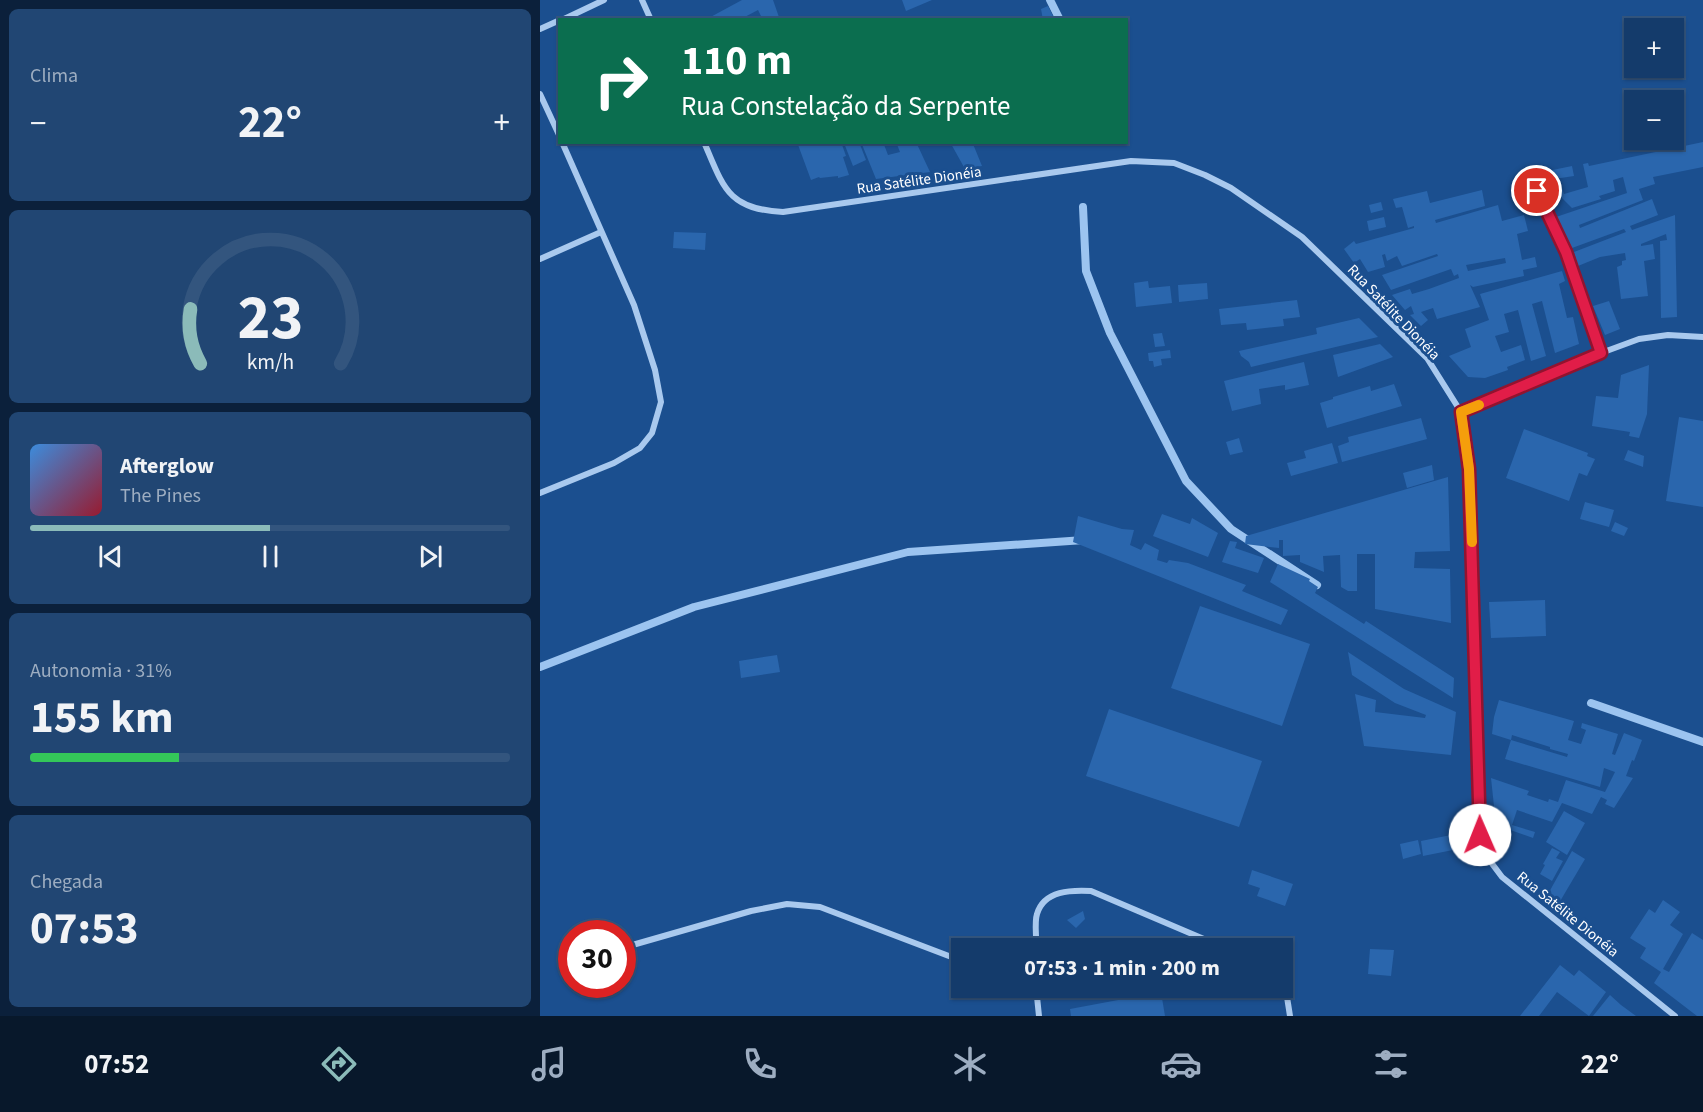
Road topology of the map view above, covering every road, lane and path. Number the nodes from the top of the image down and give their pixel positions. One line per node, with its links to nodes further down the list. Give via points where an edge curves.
1 (604, 0): 3 (street)
2 (642, 0): 4 (street)
3 (565, 18)
4 (650, 18)
5 (558, 21): 6 (street)
6 (540, 29)
7 (540, 94): 8 (street)
8 (558, 133)
9 (563, 144): 12 (street)
10 (705, 144): 16 (street, Rua Satélite Dionéia, via 721,181 739,203 760,211 783,212 1131,161 1174,163 1231,188 1302,237 1427,358)
11 (1537, 191): 15 (street, via 1566,252)
12 (602, 232): 13 (street); 17 (street, via 649,348 660,402 657,418 652,433 640,448 614,463)
13 (540, 259)
14 (1703, 337): 15 (street, via 1668,334)
15 (1601, 353): 16 (street)
16 (1461, 412): 26 (street, Rua Satélite Dionéia, via 1469,469 1480,835 1487,857 1502,877)
17 (540, 493)
18 (1036, 938): 19 (street, via 1037,914 1045,900 1073,890 1091,891)
19 (1201, 938)
20 (636, 944): 21 (street, via 787,904 820,907)
21 (951, 957)
22 (1037, 998): 24 (street)
23 (1287, 998): 25 (street)
24 (1039, 1016)
25 (1290, 1016)
26 (1675, 1016)

